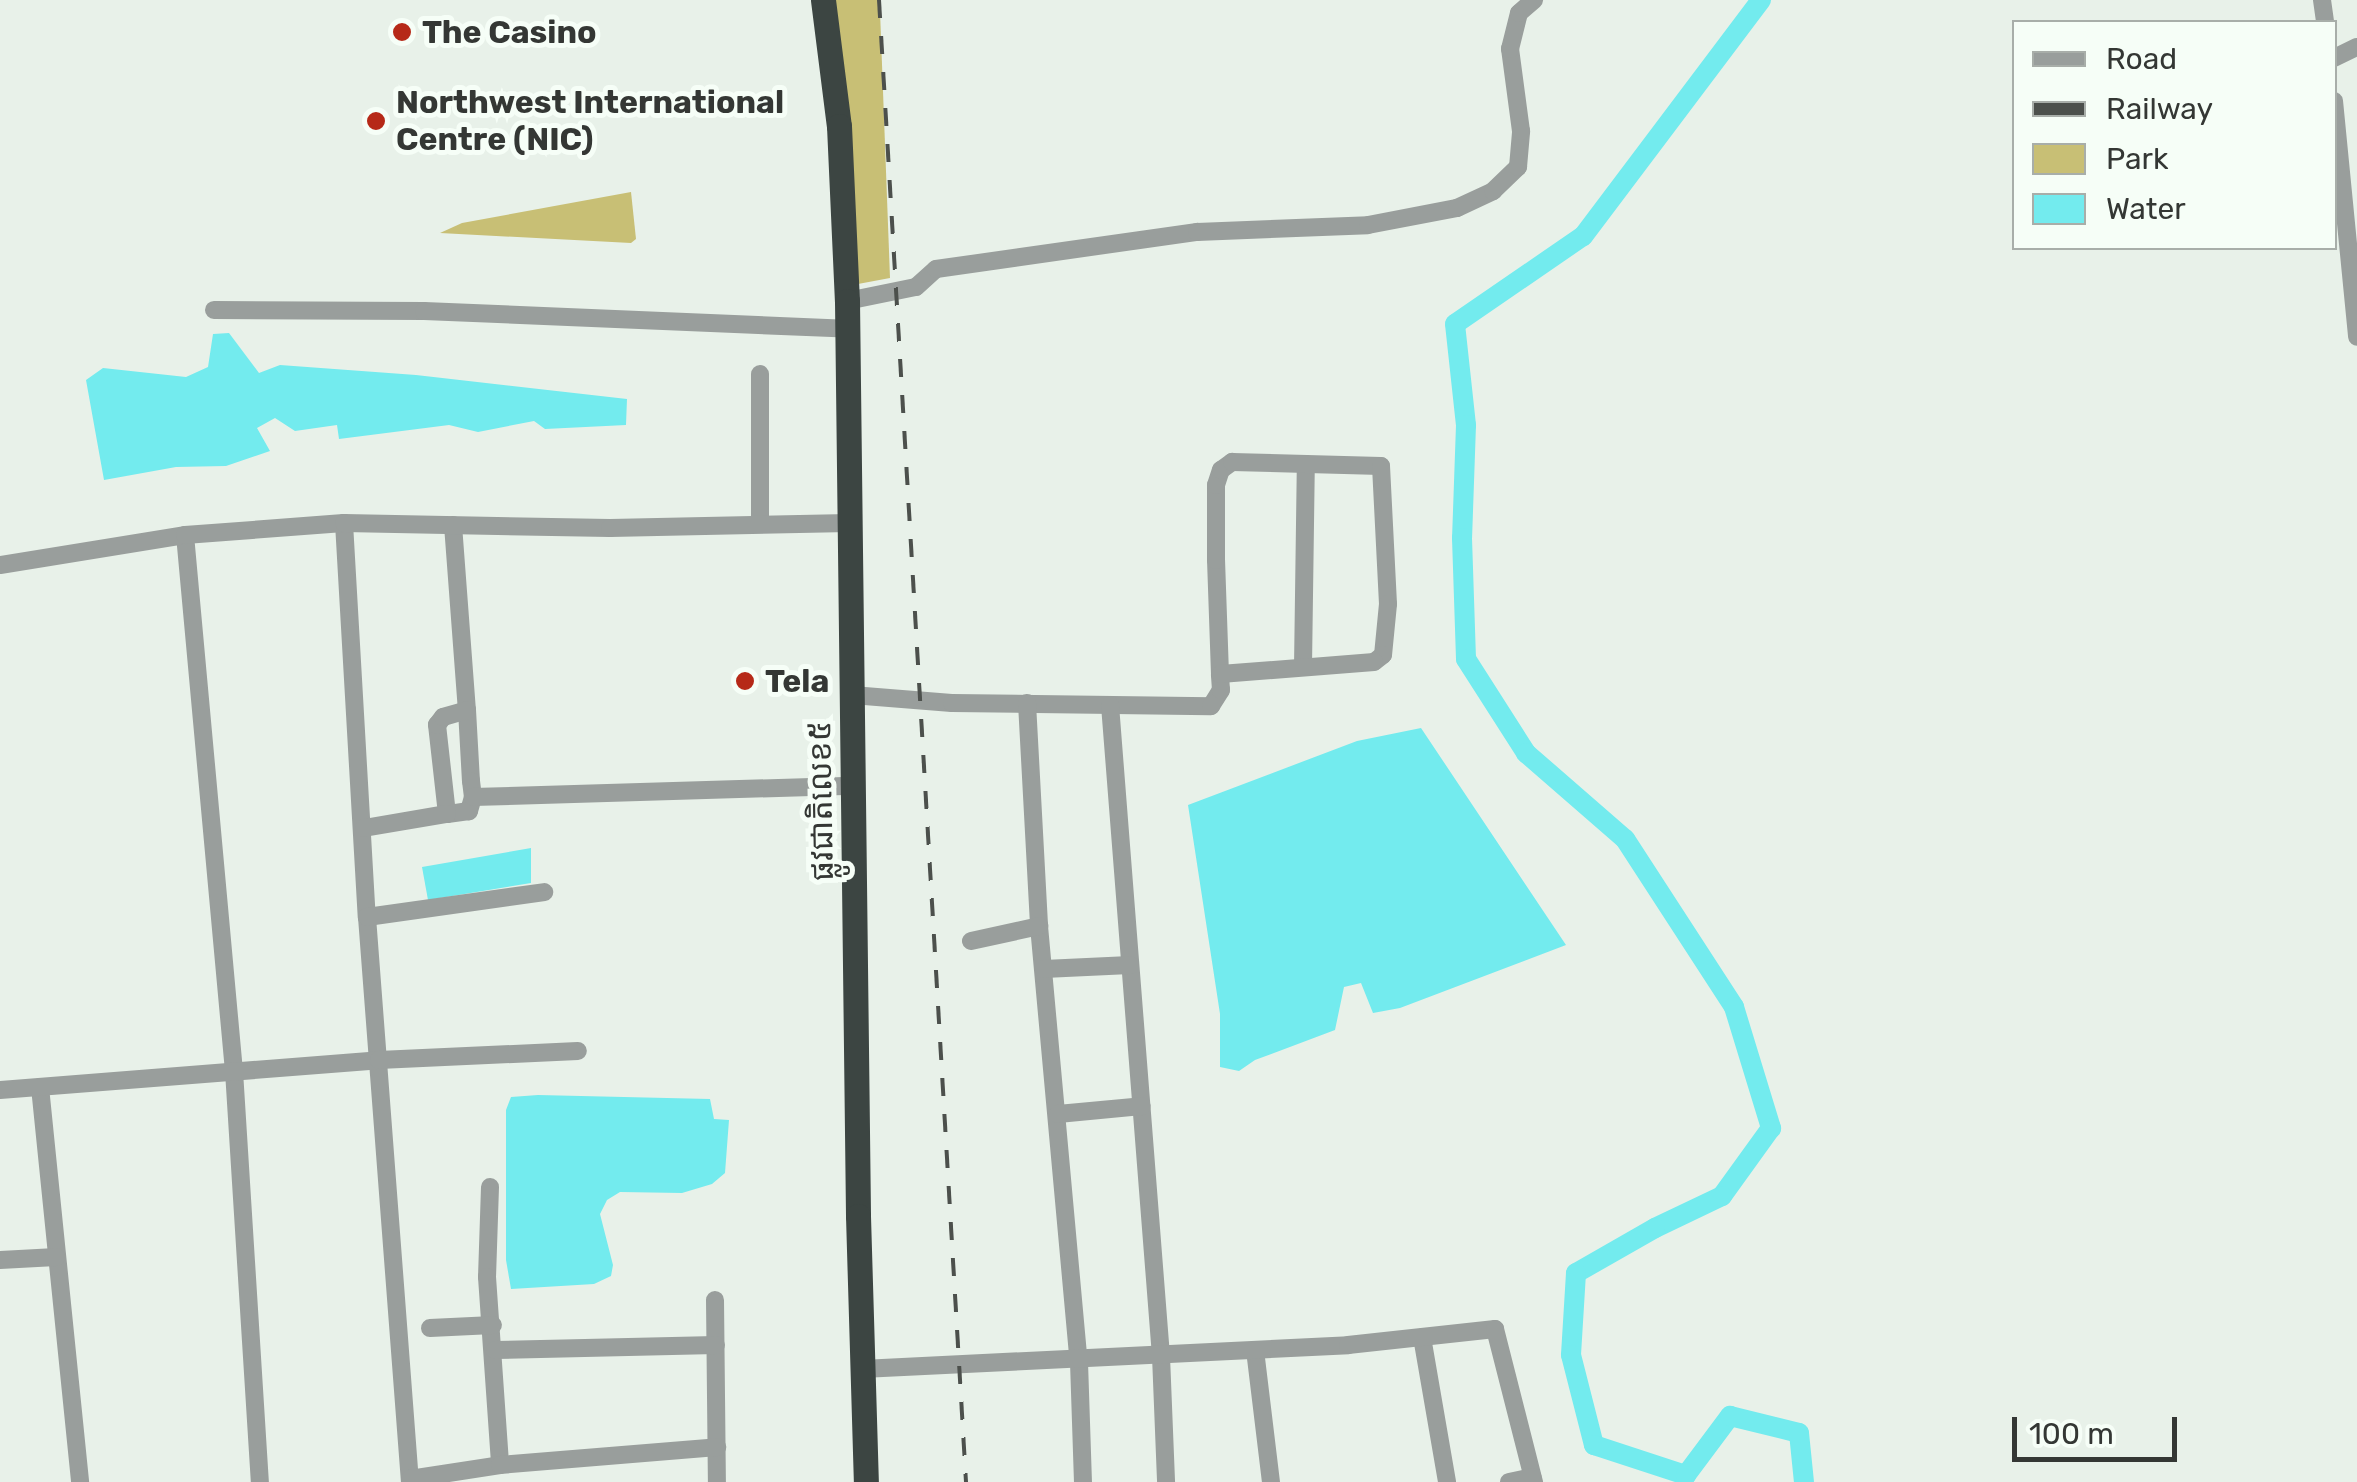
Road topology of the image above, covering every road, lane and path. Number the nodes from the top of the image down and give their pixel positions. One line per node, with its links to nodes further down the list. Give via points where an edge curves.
1 (823, 0): 4 (highway, ផ្លូវជាតិលេខ៥, via 839,126)
2 (1534, 0): 4 (street, via 1519,12 1510,49 1521,132 1518,167 1493,191 1456,208 1368,225 1197,232 936,269 916,287)
3 (2337, 132): 7 (street)
4 (847, 301): 6 (highway, ផ្លូវជាតិលេខ៥)
5 (214, 310): 6 (street)
6 (845, 329): 10 (highway, ផ្លូវជាតិលេខ៥)
7 (2357, 337)
8 (760, 374): 12 (street)
9 (1306, 464): 16 (street); 16 (street, via 1376,464 1385,470 1388,604 1382,655 1374,662); 17 (street, via 1232,462 1218,476)
10 (848, 523): 12 (street); 18 (highway, ផ្លូវជាតិលេខ៥)
11 (344, 524): 13 (street); 14 (street); 25 (street)
12 (760, 524): 13 (street)
13 (452, 525): 21 (street)
14 (185, 535): 15 (street); 34 (street)
15 (0, 564)
16 (1303, 667): 17 (street)
17 (1220, 674): 20 (street, via 1219,700 1211,706)
18 (852, 695): 19 (street); 22 (highway, ផ្លូវជាតិលេខ៥)
19 (1028, 703): 20 (street); 28 (street)
20 (1110, 705): 30 (street)
21 (467, 710): 23 (street); 24 (street, via 443,717 437,726)
22 (853, 786): 23 (street); 51 (highway, ផ្លូវជាតិលេខ៥)
23 (473, 797): 24 (street, via 468,811)
24 (446, 814): 25 (street)
25 (364, 828): 27 (street)
26 (544, 892): 27 (street)
27 (368, 917): 33 (street)
28 (1040, 926): 29 (street); 31 (street)
29 (971, 941)
30 (1130, 965): 31 (street); 37 (street)
31 (1044, 969): 38 (street)
32 (578, 1051): 33 (street)
33 (379, 1060): 34 (street); 54 (street)
34 (234, 1072): 35 (street); 57 (street)
35 (40, 1087): 36 (street); 40 (street)
36 (0, 1090)
37 (1142, 1106): 38 (street); 49 (street)
38 (1058, 1114): 50 (street)
39 (490, 1187): 43 (street)
40 (56, 1257): 41 (street); 56 (street)
41 (0, 1260)
42 (715, 1300): 46 (street)
43 (493, 1326): 44 (street); 47 (street)
44 (430, 1328)
45 (1422, 1337): 48 (street); 55 (street, via 1495,1329); 63 (street)
46 (716, 1345): 47 (street); 52 (street)
47 (495, 1350): 53 (street)
48 (1255, 1350): 49 (street); 62 (street)
49 (1161, 1356): 50 (street); 61 (street)
50 (1079, 1362): 51 (street); 60 (street)
51 (862, 1369): 59 (highway, ផ្លូវជាតិលេខ៥)
52 (717, 1447): 53 (street); 58 (street)
53 (500, 1465): 54 (street)
54 (410, 1480)
55 (1533, 1480): 64 (street)
56 (80, 1482)
57 (260, 1482)
58 (717, 1482)
59 (866, 1482)
60 (1083, 1482)
61 (1166, 1482)
62 (1271, 1482)
63 (1448, 1482)
64 (1509, 1482)

